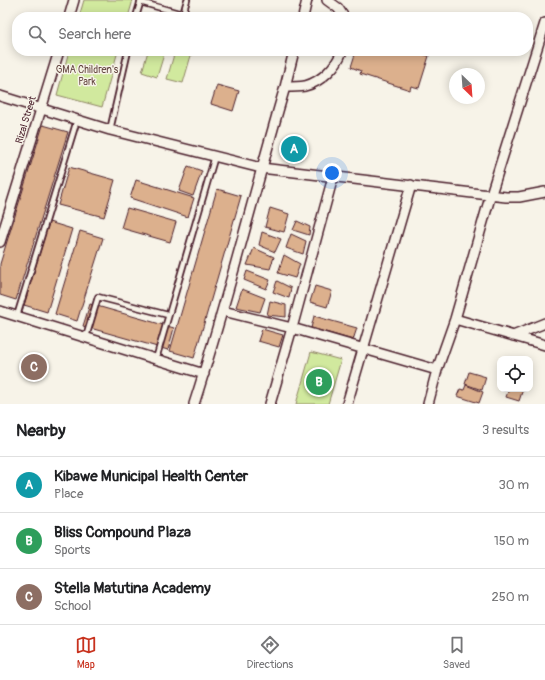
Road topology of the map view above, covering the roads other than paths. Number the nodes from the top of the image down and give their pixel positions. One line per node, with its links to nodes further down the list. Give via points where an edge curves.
1 (74, 0): 6 (street)
2 (187, 0): 9 (lane)
3 (307, 0): 10 (street)
4 (327, 0): 11 (street)
5 (140, 1): 7 (lane); 8 (lane)
6 (70, 12)
7 (137, 12)
8 (176, 12)
9 (184, 12)
10 (304, 12)
11 (341, 12)
12 (545, 23): 27 (street)
13 (57, 56): 19 (street, Rizal Street)
14 (127, 56): 21 (lane)
15 (293, 56): 17 (street)
16 (341, 56): 17 (street, via 318,80 305,86)
17 (286, 87): 23 (street)
18 (0, 96): 19 (street)
19 (41, 109): 20 (street); 28 (street, Rizal Street)
20 (77, 120): 21 (street); 32 (lane)
21 (110, 130): 22 (street)
22 (215, 156): 23 (street); 31 (lane)
23 (261, 168): 24 (street); 29 (street)
24 (333, 177): 25 (street); 35 (street)
25 (411, 185): 27 (street); 39 (street)
26 (545, 192): 27 (street, via 519,197)
27 (491, 194): 33 (street)
28 (0, 242)
29 (223, 310): 35 (street); 42 (street)
30 (0, 311): 32 (street)
31 (168, 315): 37 (lane, via 98,296); 40 (lane)
32 (17, 316): 37 (street)
33 (455, 320): 36 (street); 41 (street)
34 (545, 323): 36 (street)
35 (292, 328): 39 (street); 44 (street)
36 (513, 336): 38 (street)
37 (86, 337): 40 (street)
38 (545, 345)
39 (364, 349): 41 (street); 45 (street)
40 (156, 359): 42 (street)
41 (437, 370): 46 (street)
42 (204, 374): 43 (street)
43 (194, 404)
44 (270, 404)
45 (347, 404)
46 (428, 404)

